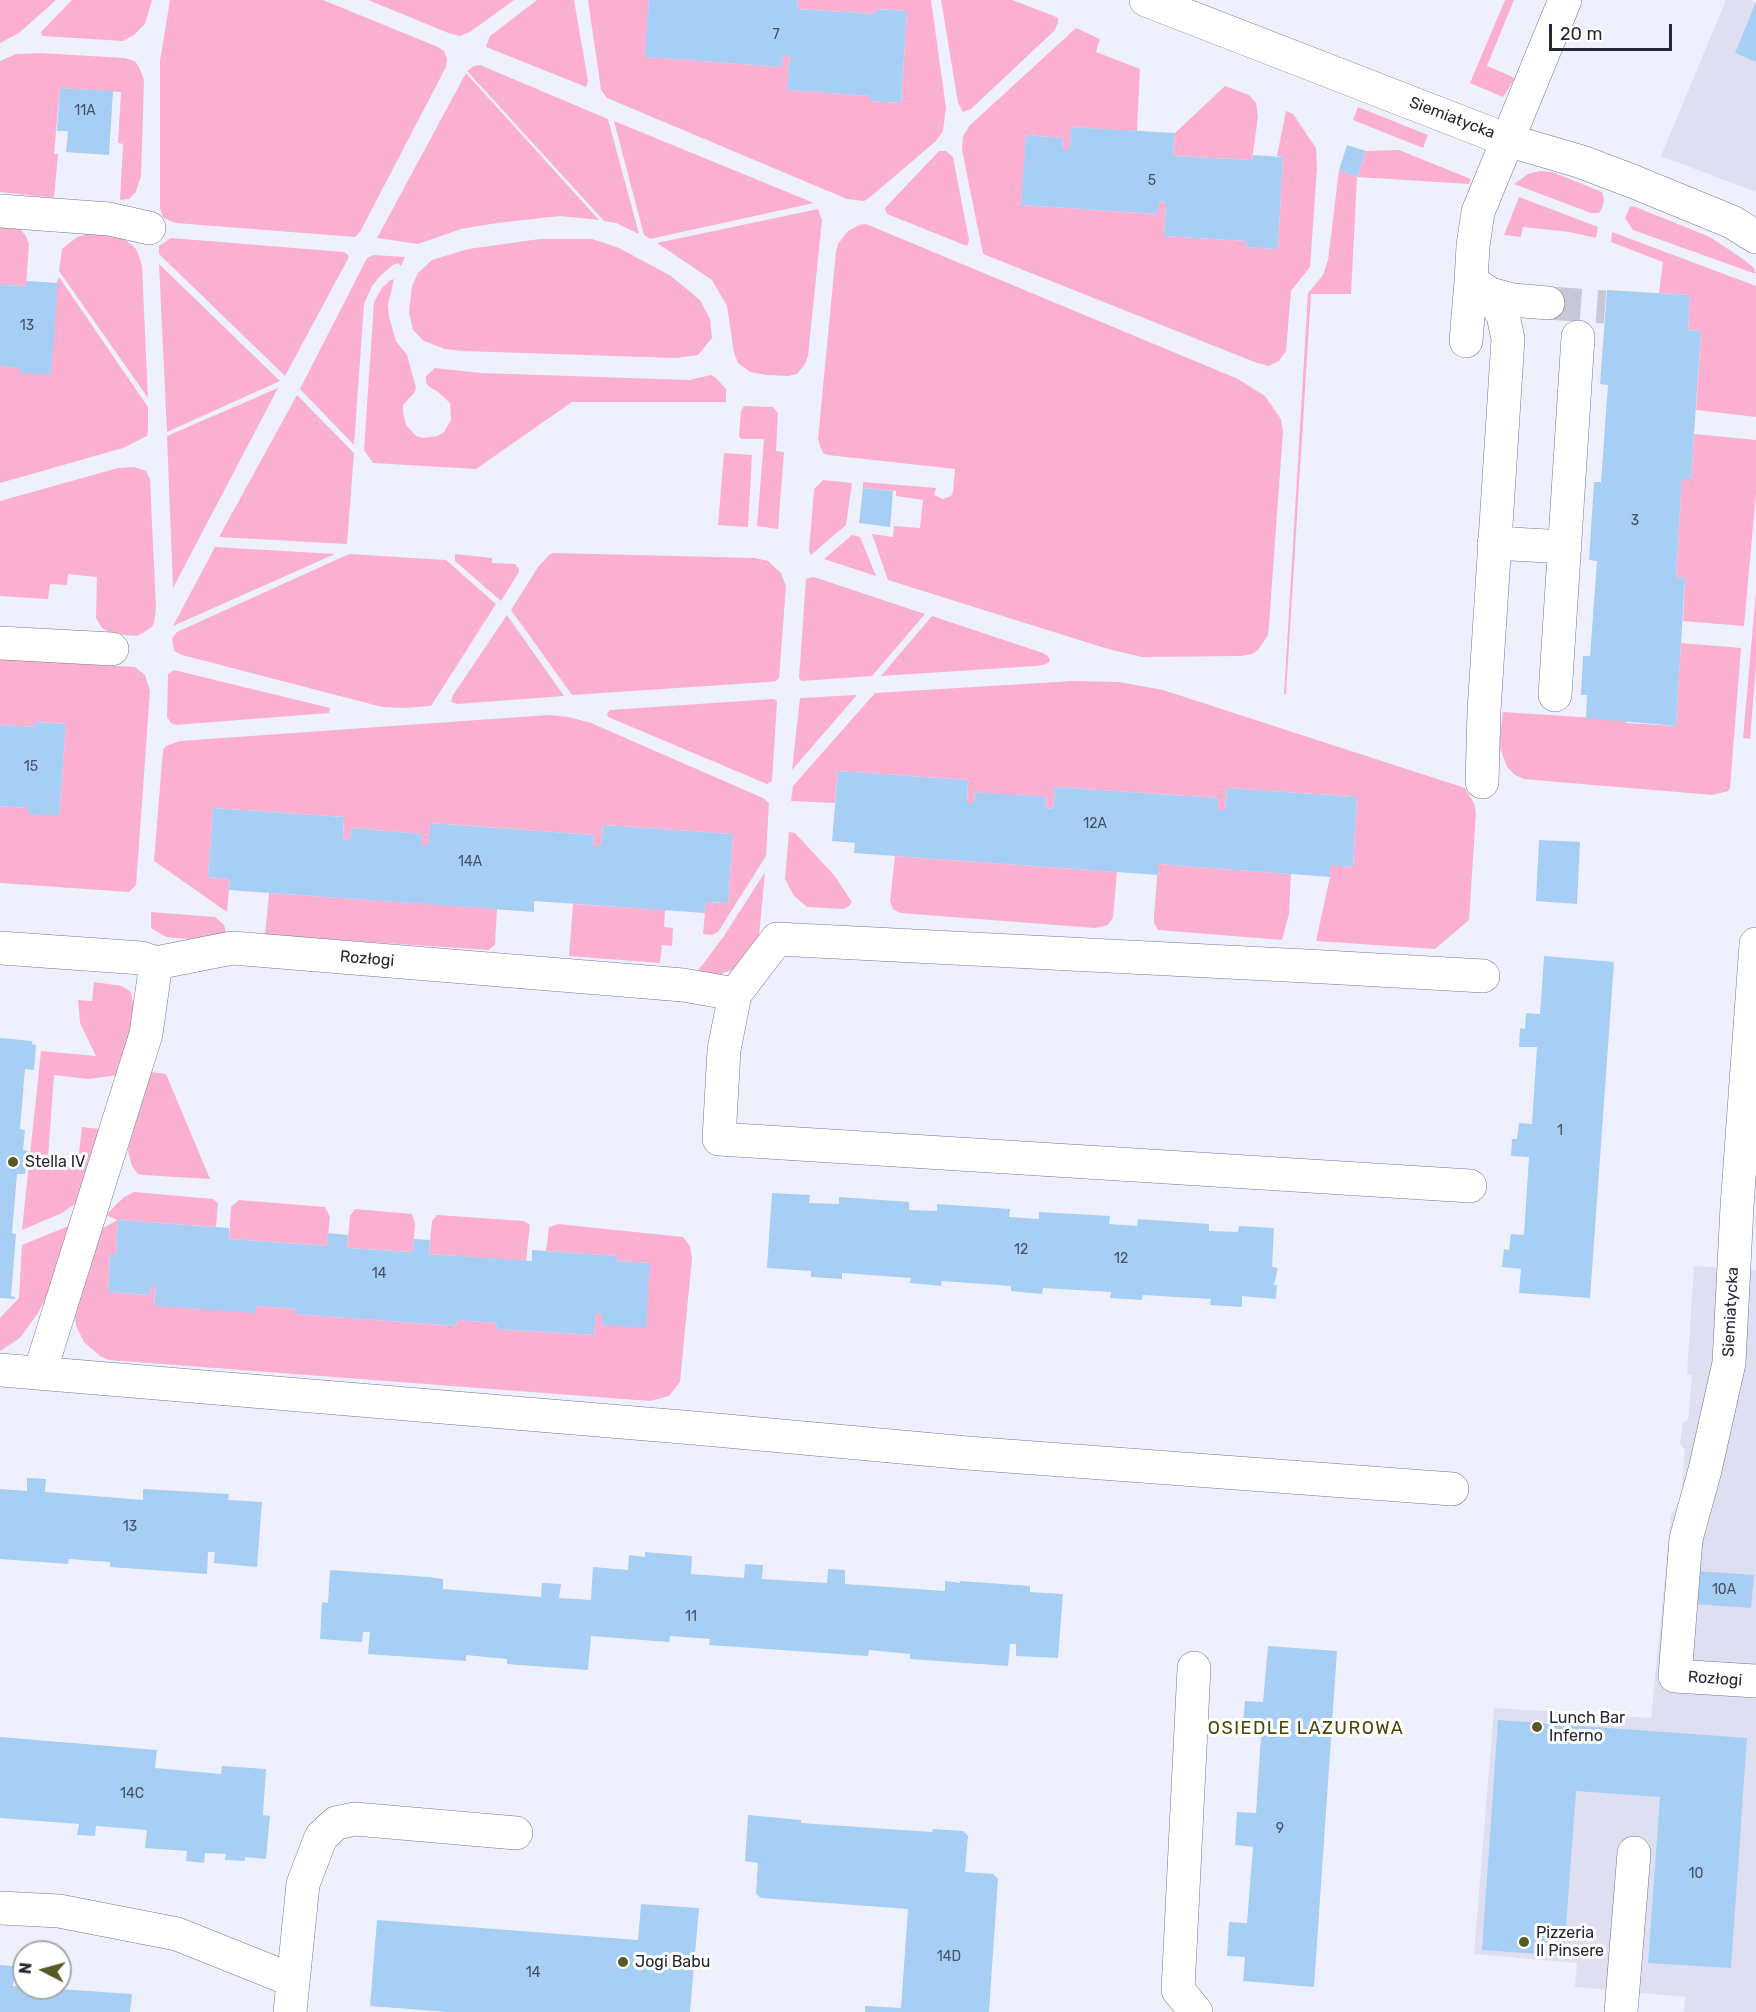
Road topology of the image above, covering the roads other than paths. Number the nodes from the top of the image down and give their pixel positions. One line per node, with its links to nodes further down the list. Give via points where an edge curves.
1 (1146, 0): 3 (street, Siemiatycka)
2 (1565, 0): 3 (street)
3 (1507, 140): 6 (street, Siemiatycka, via 1632,181 1732,222); 7 (street, via 1478,212)
4 (0, 211): 5 (street, via 109,219)
5 (149, 228)
6 (1756, 237)
7 (1480, 288): 8 (street, via 1512,300); 10 (street); 11 (street, via 1503,315 1508,339)
8 (1548, 303)
9 (1578, 338): 12 (street)
10 (1466, 341)
11 (1494, 543): 12 (street); 16 (street)
12 (1565, 547): 15 (street)
13 (0, 643): 14 (street)
14 (112, 649)
15 (1555, 695)
16 (1482, 782)
17 (1756, 944): 23 (street, Siemiatycka, via 1738,1195)
18 (0, 948): 19 (street, Rozłogi, via 141,958)
19 (156, 963): 21 (street, Rozłogi, via 232,948 683,985); 25 (street, via 146,1034)
20 (1483, 976): 21 (street, via 777,939)
21 (735, 994): 22 (street, via 724,1050 719,1139)
22 (1470, 1186)
23 (1742, 1364): 28 (street, Siemiatycka, via 1686,1539)
24 (0, 1370): 25 (street)
25 (40, 1372): 26 (street, via 967,1453)
26 (1452, 1489)
27 (1194, 1668): 34 (street, via 1178,1990)
28 (1675, 1676): 29 (street, Rozłogi)
29 (1756, 1682)
30 (516, 1833): 33 (street, via 355,1819 336,1822 321,1837 303,1884)
31 (1634, 1853): 35 (street)
32 (0, 1908): 33 (street, via 59,1911 177,1934)
33 (291, 1996)
34 (1196, 2012)
35 (1621, 2012)

